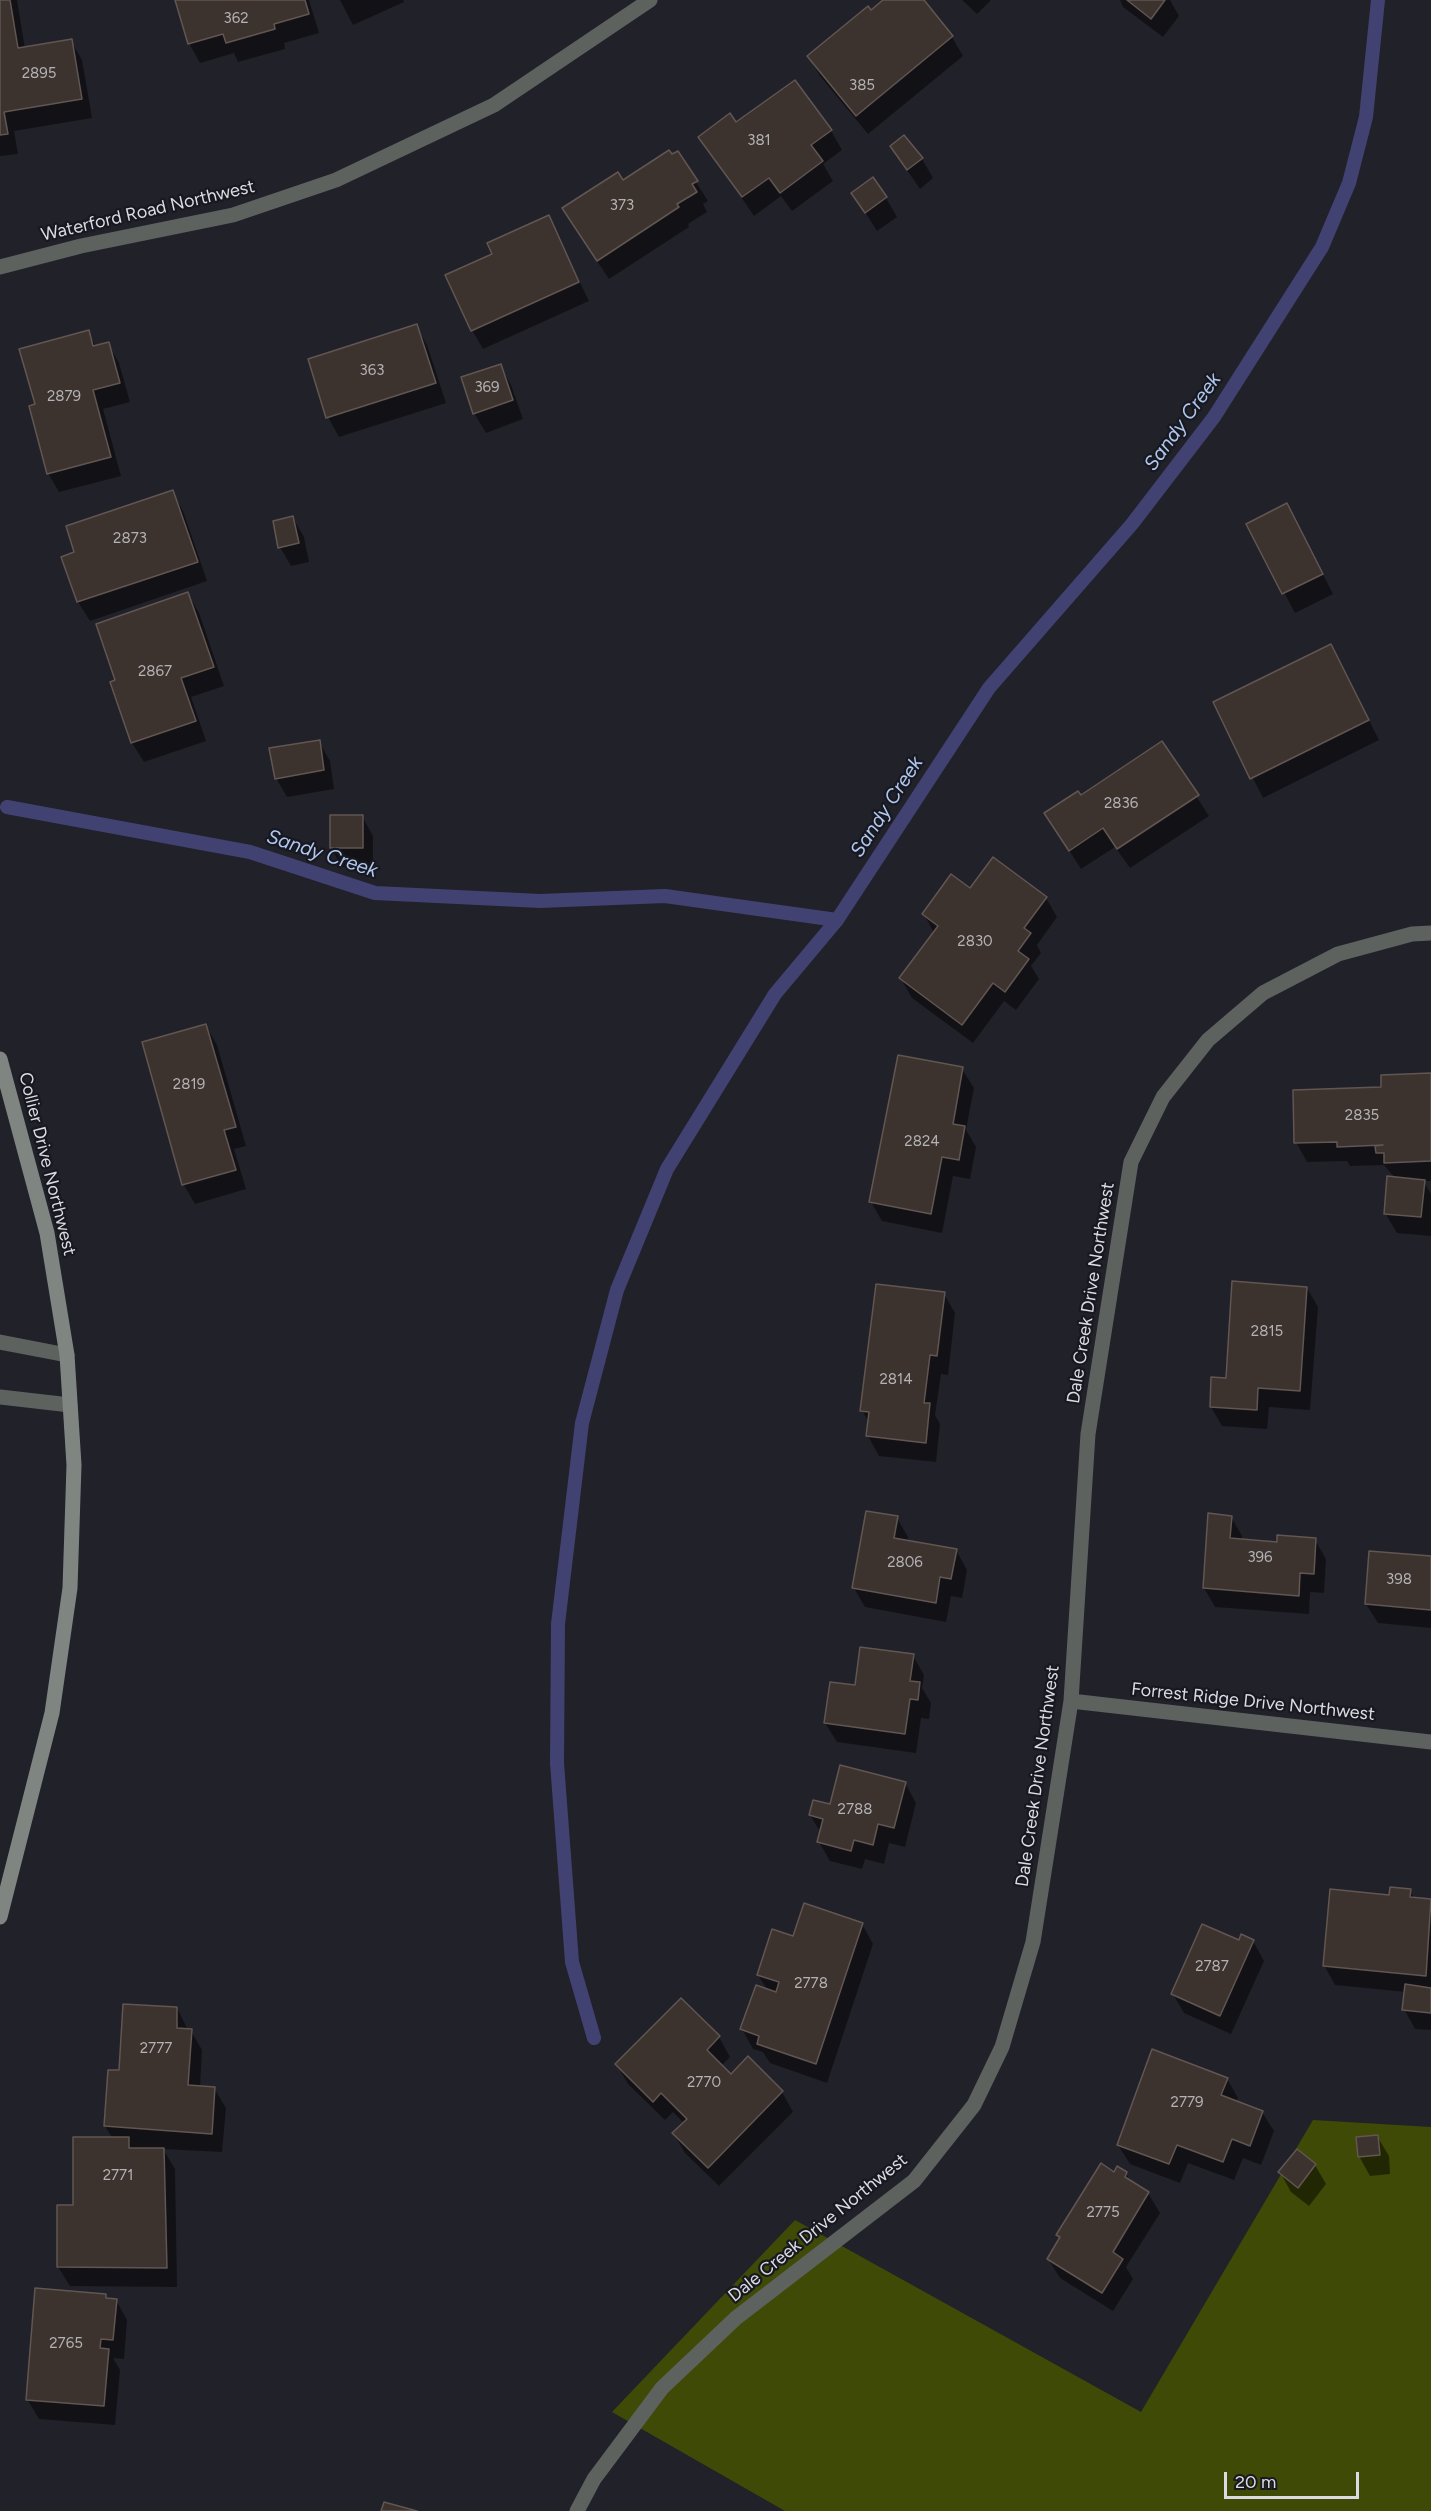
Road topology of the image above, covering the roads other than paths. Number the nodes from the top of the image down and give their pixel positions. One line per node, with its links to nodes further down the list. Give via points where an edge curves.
1 (650, 0): 2 (street, Waterford Road Northwest, via 494,105 336,180 233,215)
2 (0, 267)
3 (1431, 933): 9 (street, Dale Creek Drive Northwest, via 1412,934 1338,954 1263,993 1208,1040 1163,1097 1131,1162 1088,1434)
4 (0, 1059): 6 (main road, Collier Drive Northwest, via 47,1233)
5 (0, 1342): 6 (street)
6 (67, 1355): 8 (main road, Collier Drive Northwest)
7 (0, 1397): 8 (street)
8 (70, 1405): 11 (main road, Collier Drive Northwest, via 74,1465 70,1588 52,1713)
9 (1071, 1701): 10 (street, Forrest Ridge Drive Northwest); 12 (street, Dale Creek Drive Northwest, via 1033,1942 1002,2047 974,2105 914,2181 736,2319 662,2388 594,2479)
10 (1431, 1742)
11 (0, 1917)
12 (577, 2511)

